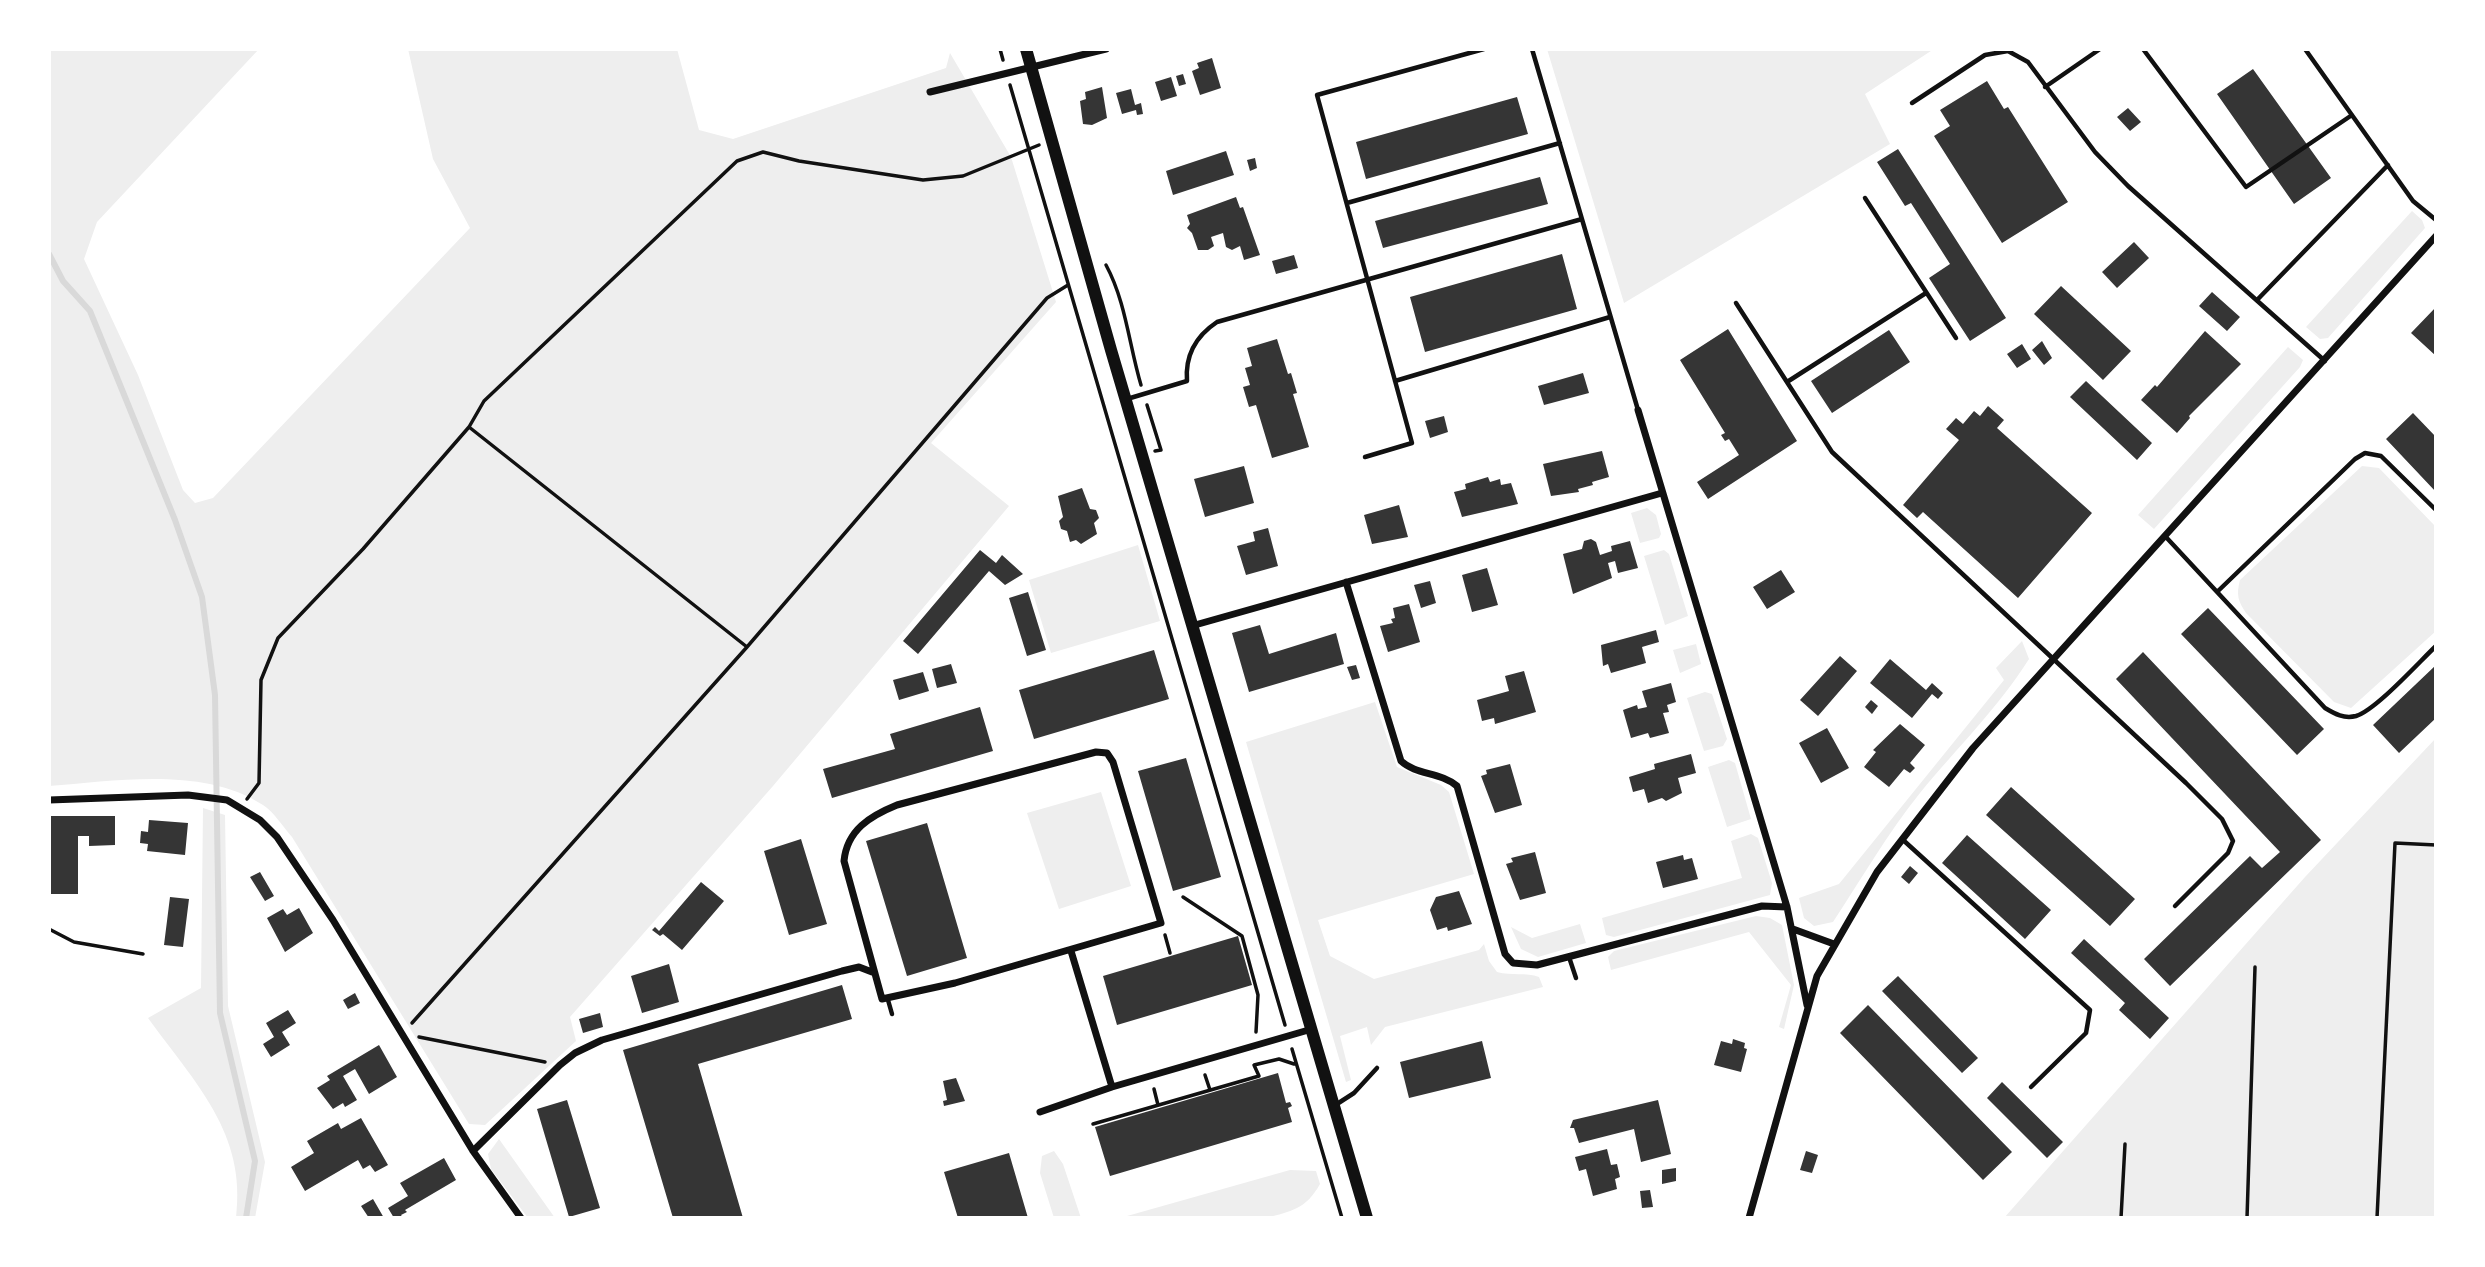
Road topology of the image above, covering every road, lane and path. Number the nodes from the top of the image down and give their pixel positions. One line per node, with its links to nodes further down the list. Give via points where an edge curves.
1 (1000, 49): 10 (path)
2 (1026, 49): 9 (main road)
3 (1106, 49): 9 (street)
4 (1484, 49): 20 (lane, via 1317,95)
5 (1532, 49): 16 (lane)
6 (2100, 49): 11 (lane)
7 (2143, 49): 14 (lane, via 2246,187)
8 (2305, 49): 14 (lane)
9 (1032, 69): 10 (street); 15 (main road)
10 (1006, 71): 12 (street); 17 (path)
11 (2045, 87): 13 (lane, via 2028,62 2008,51 1985,55); 27 (lane, via 2128,187)
12 (930, 92)
13 (1912, 103)
14 (2352, 115): 18 (lane)
15 (1051, 141): 17 (path); 34 (main road)
16 (1560, 143): 20 (lane); 21 (lane)
17 (1028, 149): 25 (path); 36 (path, via 963,176 923,180 763,152 737,161 484,401)
18 (2388, 165): 22 (lane, via 2413,201); 27 (lane)
19 (1865, 198): 26 (lane)
20 (1347, 203): 24 (lane)
21 (1582, 219): 24 (lane); 29 (lane)
22 (2436, 220)
23 (2434, 242): 31 (street)
24 (1367, 278): 32 (lane); 34 (lane, via 1217,322 1189,352 1187,381)
25 (1068, 285): 45 (path, via 1047,298); 68 (path)
26 (1926, 293): 30 (lane); 33 (lane)
27 (2258, 299): 31 (lane)
28 (1736, 303): 33 (lane)
29 (1610, 317): 32 (lane); 35 (lane)
30 (1956, 338)
31 (2325, 361): 40 (street)
32 (1395, 381): 37 (lane, via 1412,443)
33 (1787, 382): 46 (lane, via 1832,452)
34 (1126, 399): 43 (main road)
35 (1638, 410): 38 (street)
36 (469, 427): 45 (path); 48 (path, via 363,550 278,638 261,680 259,783)
37 (1365, 457)
38 (1662, 493): 41 (street); 53 (street)
39 (2436, 510): 42 (lane, via 2381,456 2365,453)
40 (2165, 536): 42 (lane); 46 (street)
41 (1346, 582): 43 (street); 59 (street, via 1401,761 1450,780 1460,792 1505,954 1522,966)
42 (2217, 592): 44 (lane, via 2335,715 2355,716 2370,708)
43 (1195, 625): 66 (main road)
44 (2436, 646)
45 (747, 647): 67 (path)
46 (2053, 660): 49 (street, via 1973,748); 52 (lane, via 2186,783 2232,834 2228,853)
47 (49, 800): 48 (street, via 188,794)
48 (242, 806): 67 (street, via 277,837)
49 (1901, 838): 56 (street); 74 (lane, via 2090,1010 2086,1033)
50 (2436, 845): 86 (path, via 2395,843)
51 (1183, 897): 69 (path, via 1242,936 1258,995)
52 (2175, 906)
53 (1787, 907): 55 (street); 59 (street, via 1762,906)
54 (49, 929): 58 (path, via 74,942)
55 (1793, 929): 56 (street); 64 (street)
56 (1834, 944): 64 (street, via 1817,976)
57 (1071, 951): 61 (street, via 1161,923 1113,762 1101,751 897,804 868,818 848,840 844,862); 63 (street); 73 (street)
58 (144, 954)
59 (1569, 957): 62 (lane)
60 (2255, 967): 85 (path)
61 (873, 972): 63 (street, via 879,994); 70 (street, via 859,967 842,971 623,1033 575,1053)
62 (1576, 978)
63 (888, 1000): 65 (lane)
64 (1808, 1009): 83 (street)
65 (892, 1014)
66 (1313, 1029): 68 (street); 75 (main road)
67 (403, 1034): 70 (path); 79 (street)
68 (1288, 1037): 69 (street); 71 (path)
69 (1255, 1045): 73 (street)
70 (560, 1065): 79 (street)
71 (1296, 1065): 77 (path, via 1279,1059 1254,1065 1259,1076); 81 (path)
72 (1377, 1068): 75 (lane, via 1347,1100)
73 (1112, 1087): 76 (street)
74 (2031, 1087)
75 (1334, 1105): 82 (main road)
76 (1040, 1112)
77 (1093, 1124)
78 (2125, 1144): 84 (path)
79 (473, 1151): 80 (street)
80 (521, 1218)
81 (1342, 1218)
82 (1367, 1218)
83 (1749, 1218)
84 (2121, 1218)
85 (2247, 1218)
86 (2377, 1218)

